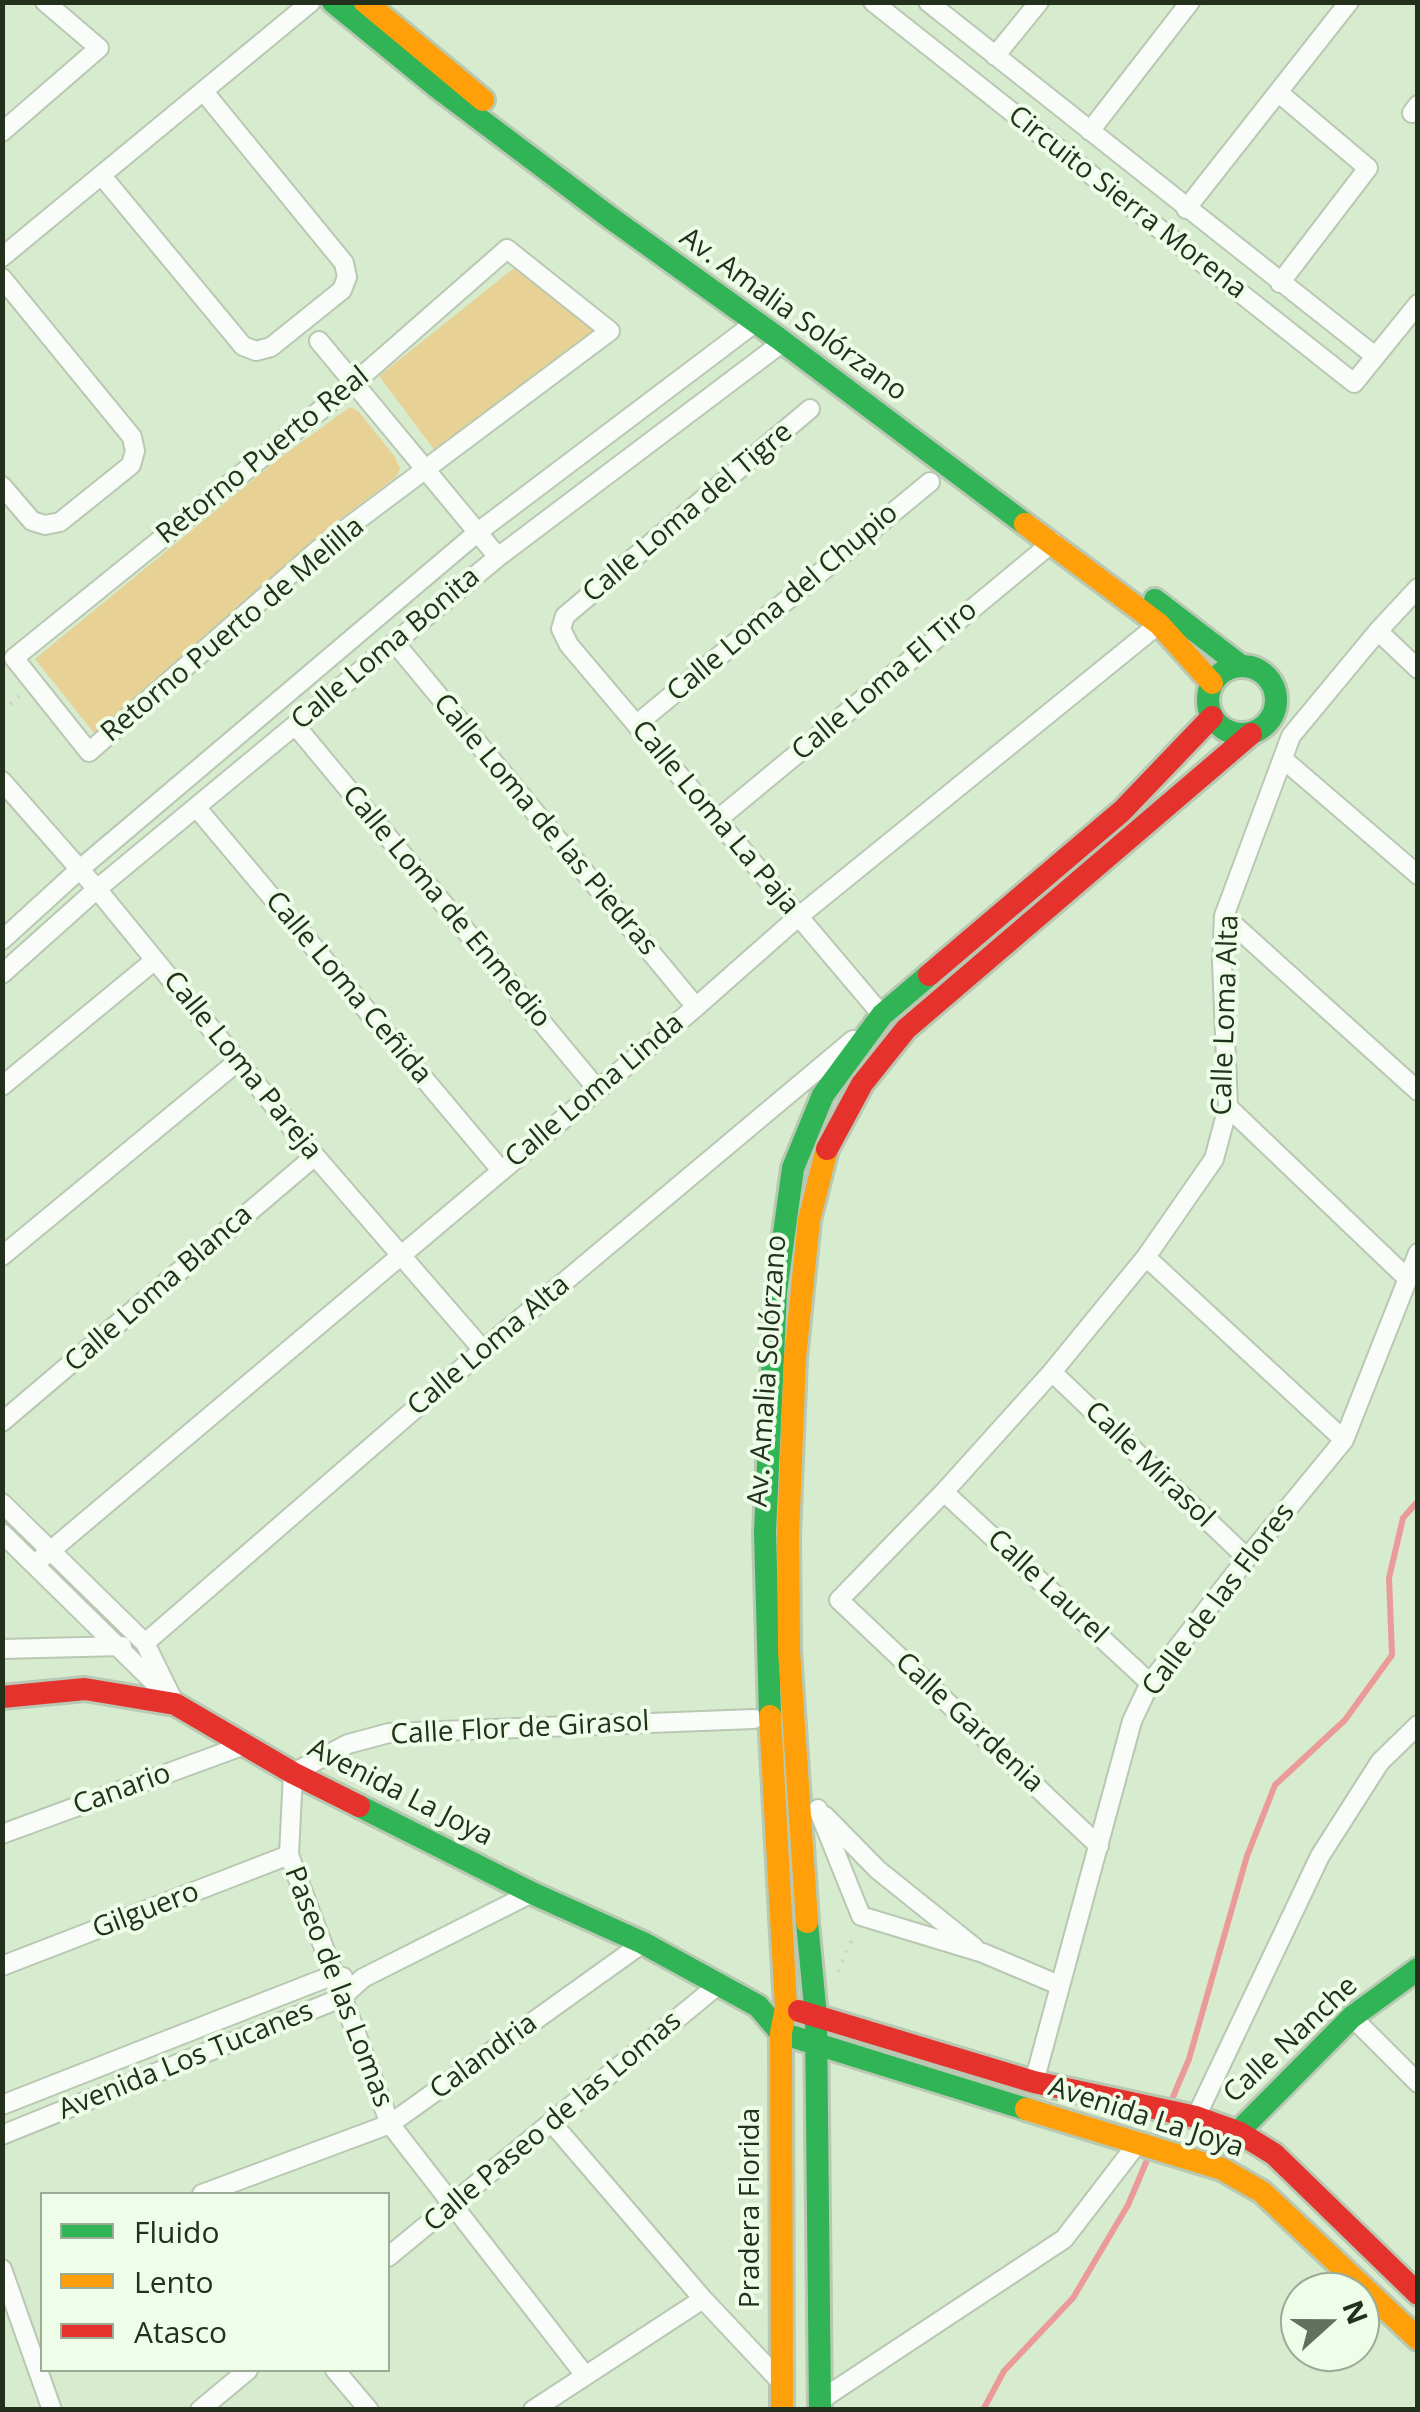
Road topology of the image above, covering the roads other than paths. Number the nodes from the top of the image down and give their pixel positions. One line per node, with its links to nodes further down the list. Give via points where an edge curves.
1 (45, 2): 14 (street, via 99,48)
2 (311, 2): 11 (street)
3 (333, 2): 21 (main road, Av. Amalia Solórzano, via 484,123)
4 (364, 2): 39 (main road, Av. Amalia Solórzano, via 494,108)
5 (872, 2): 24 (street, Circuito Sierra Morena, via 1354,383)
6 (928, 2): 10 (street, Circuito Sierra Morena)
7 (1038, 2): 10 (street)
8 (1348, 2): 12 (street)
9 (1180, 6): 13 (street)
10 (995, 56): 13 (street, Circuito Sierra Morena)
11 (204, 92): 15 (street); 15 (street, via 344,263 342,290 272,347 243,346)
12 (1279, 93): 16 (street); 19 (street, via 1368,168)
13 (1090, 131): 16 (street, Circuito Sierra Morena)
14 (2, 132)
15 (102, 176): 17 (street)
16 (1186, 208): 19 (street, Circuito Sierra Morena)
17 (2, 257)
18 (2, 278): 29 (street, via 132,437 136,451 131,465 60,522 32,521)
19 (1280, 283): 24 (street, Circuito Sierra Morena)
20 (1418, 304): 24 (street, Circuito Sierra Morena)
21 (756, 322): 23 (main road, Av. Amalia Solórzano); 30 (street, Calle Loma Bonita)
22 (319, 341): 25 (street)
23 (783, 342): 31 (main road, Av. Amalia Solórzano); 32 (street, Calle Loma Bonita)
24 (1375, 356)
25 (354, 383): 27 (street); 27 (street, Retorno Puerto Real, via 508,249 610,332); 38 (street, Retorno Puerto Real)
26 (810, 409): 34 (street, Calle Loma del Tigre)
27 (427, 472): 30 (street); 38 (street, Retorno Puerto de Melilla, via 320,550 89,752)
28 (930, 482): 43 (street, Calle Loma del Chupio)
29 (2, 486)
30 (478, 532): 32 (street); 50 (street, Calle Loma Bonita)
31 (1053, 542): 35 (main road, Av. Amalia Solórzano); 49 (street, Calle Loma El Tiro)
32 (498, 557): 37 (street, Calle Loma Bonita)
33 (1418, 588): 36 (street, Calle Loma Alta)
34 (566, 616): 43 (street, Calle Loma La Paja, via 561,629 569,646)
35 (1159, 624): 41 (main road, Av. Amalia Solórzano); 54 (street, Calle Loma Linda)
36 (1378, 630): 40 (street); 46 (street, Calle Loma Alta, via 1290,736)
37 (395, 643): 44 (street, Calle Loma Bonita); 58 (street, Calle Loma de las Piedras)
38 (14, 658)
39 (1241, 666): 41 (main road); 45 (main road, via 1263,673 1275,691 1269,722)
40 (1418, 669)
41 (1212, 683): 42 (main road)
42 (1212, 717): 45 (main road, via 1229,732); 59 (main road, Av. Amalia Solórzano, via 1122,811)
43 (637, 724): 49 (street, Calle Loma La Paja)
44 (295, 725): 48 (street, Calle Loma Bonita); 62 (street, Calle Loma de Enmedio)
45 (1251, 734): 108 (main road, Av. Amalia Solórzano, via 906,1030 862,1084 828,1145 809,1220 788,1536 798,1830)
46 (1283, 759): 51 (street); 53 (street, Calle Loma Alta)
47 (2, 781): 50 (street, Calle Loma Pareja)
48 (196, 807): 52 (street, Calle Loma Bonita); 66 (street, Calle Loma Ceñida)
49 (717, 820): 54 (street, Calle Loma La Paja)
50 (80, 869): 52 (street, Calle Loma Pareja); 55 (street, Calle Loma Bonita)
51 (1418, 874)
52 (97, 889): 56 (street, Calle Loma Pareja); 57 (street, Calle Loma Bonita)
53 (1224, 916): 63 (street); 64 (street, Calle Loma Alta)
54 (798, 917): 58 (street, Calle Loma Linda); 59 (street, Calle Loma La Paja)
55 (2, 940)
56 (155, 960): 60 (street, Calle Loma Pareja); 61 (street)
57 (2, 974)
58 (696, 1007): 62 (street, Calle Loma Linda)
59 (882, 1015): 72 (street, Calle Loma Alta); 107 (main road, Av. Amalia Solórzano, via 823,1094 793,1168 776,1292 766,1552)
60 (237, 1062): 65 (street, Calle Loma Pareja); 69 (street)
61 (2, 1086)
62 (598, 1090): 66 (street, Calle Loma Linda)
63 (1418, 1091)
64 (1228, 1107): 70 (street, Calle Loma Alta, via 1214,1159); 71 (street)
65 (315, 1156): 68 (street, Calle Loma Pareja); 74 (street, Calle Loma Blanca)
66 (500, 1169): 68 (street, Calle Loma Linda)
67 (1418, 1253): 71 (street, Calle de las Flores)
68 (400, 1255): 72 (street, Calle Loma Pareja); 79 (street, Calle Loma Linda)
69 (2, 1256)
70 (1146, 1257): 73 (street, Calle Loma Alta); 75 (street)
71 (1408, 1279): 75 (street, Calle de las Flores)
72 (484, 1350): 83 (street, Calle Loma Alta)
73 (1052, 1372): 76 (street, Calle Loma Alta); 80 (street, Calle Mirasol)
74 (2, 1422)
75 (1344, 1440): 80 (street, Calle de las Flores)
76 (944, 1492): 82 (street, Calle Loma Alta); 86 (street, Calle Laurel)
77 (2, 1503): 79 (street)
78 (2, 1533): 81 (street)
79 (52, 1549): 81 (street, Calle Loma Linda); 83 (street)
80 (1247, 1558): 86 (street, Calle de las Flores)
81 (36, 1563): 84 (street)
82 (838, 1600): 94 (street, Calle Gardenia)
83 (145, 1643): 84 (street); 88 (street)
84 (118, 1646): 85 (street); 88 (street)
85 (2, 1648)
86 (1150, 1683): 94 (street, Calle de las Flores, via 1132,1721)
87 (2, 1697): 88 (main road, Avenida La Joya, via 85,1689)
88 (176, 1704): 91 (main road, Avenida La Joya)
89 (754, 1719): 92 (street, Calle Flor de Girasol, via 390,1732 348,1744)
90 (1418, 1725): 115 (street, via 1380,1762 1320,1856)
91 (242, 1746): 92 (main road, Avenida La Joya); 93 (street, Canario)
92 (293, 1773): 95 (street, Paseo de las Lomas); 96 (main road, Avenida La Joya)
93 (2, 1834)
94 (1099, 1846): 104 (street, Calle de las Flores)
95 (288, 1855): 99 (street, Gilguero); 101 (street, Paseo de las Lomas)
96 (532, 1892): 97 (main road, Avenida La Joya); 102 (street, Avenida Los Tucanes)
97 (643, 1943): 103 (main road, Avenida La Joya); 116 (street, Calandria)
98 (982, 1953): 98 (street, via 861,1916 818,1809 878,1870); 104 (street)
99 (2, 1966)
100 (1418, 1969): 109 (main road, Calle Nanche)
101 (332, 1976): 102 (street, Avenida Los Tucanes); 105 (street, Paseo de las Lomas); 114 (street, Avenida Los Tucanes)
102 (363, 1978): 105 (street, Avenida Los Tucanes)
103 (718, 1985): 106 (main road, Avenida La Joya); 117 (street, Calle Paseo de las Lomas)
104 (1058, 1986): 112 (street, Calle de las Flores)
105 (341, 1998): 116 (street, Paseo de las Lomas); 119 (street, Avenida Los Tucanes)
106 (758, 2006): 107 (main road, Avenida La Joya); 110 (main road, Avenida La Joya)
107 (786, 2007): 108 (main road, Avenida La Joya); 110 (main road, Pradera Florida)
108 (816, 2016): 111 (main road); 112 (main road, Avenida La Joya)
109 (1352, 2016): 113 (street); 118 (main road, Calle Nanche)
110 (781, 2033): 111 (main road, Avenida La Joya); 132 (main road, Pradera Florida)
111 (817, 2046): 120 (main road, Avenida La Joya); 133 (main road)
112 (1034, 2082): 115 (main road, Avenida La Joya)
113 (1418, 2082)
114 (2, 2105)
115 (1188, 2116): 118 (main road, Avenida La Joya)
116 (390, 2124): 122 (street, Calandria); 123 (street, Paseo de las Lomas)
117 (552, 2124): 123 (street, Calle Paseo de las Lomas); 127 (street)
118 (1238, 2132): 121 (main road, Calle Nanche); 126 (main road, Avenida La Joya, via 1274,2154)
119 (2, 2135)
120 (1138, 2145): 121 (main road, Avenida La Joya); 133 (street, via 1064,2239)
121 (1222, 2168): 128 (main road, Avenida La Joya, via 1262,2192)
122 (207, 2192)
123 (452, 2206): 124 (street, Calle Paseo de las Lomas); 131 (street, Paseo de las Lomas)
124 (390, 2255)
125 (2, 2268): 135 (street)
126 (1418, 2294)
127 (703, 2300): 131 (street); 132 (street)
128 (1418, 2340)
129 (246, 2372): 134 (street)
130 (337, 2372): 136 (street)
131 (584, 2374): 137 (street)
132 (781, 2382): 138 (main road, Pradera Florida)
133 (819, 2405)
134 (206, 2408)
135 (52, 2410)
136 (369, 2410)
137 (533, 2410)
138 (782, 2410)

